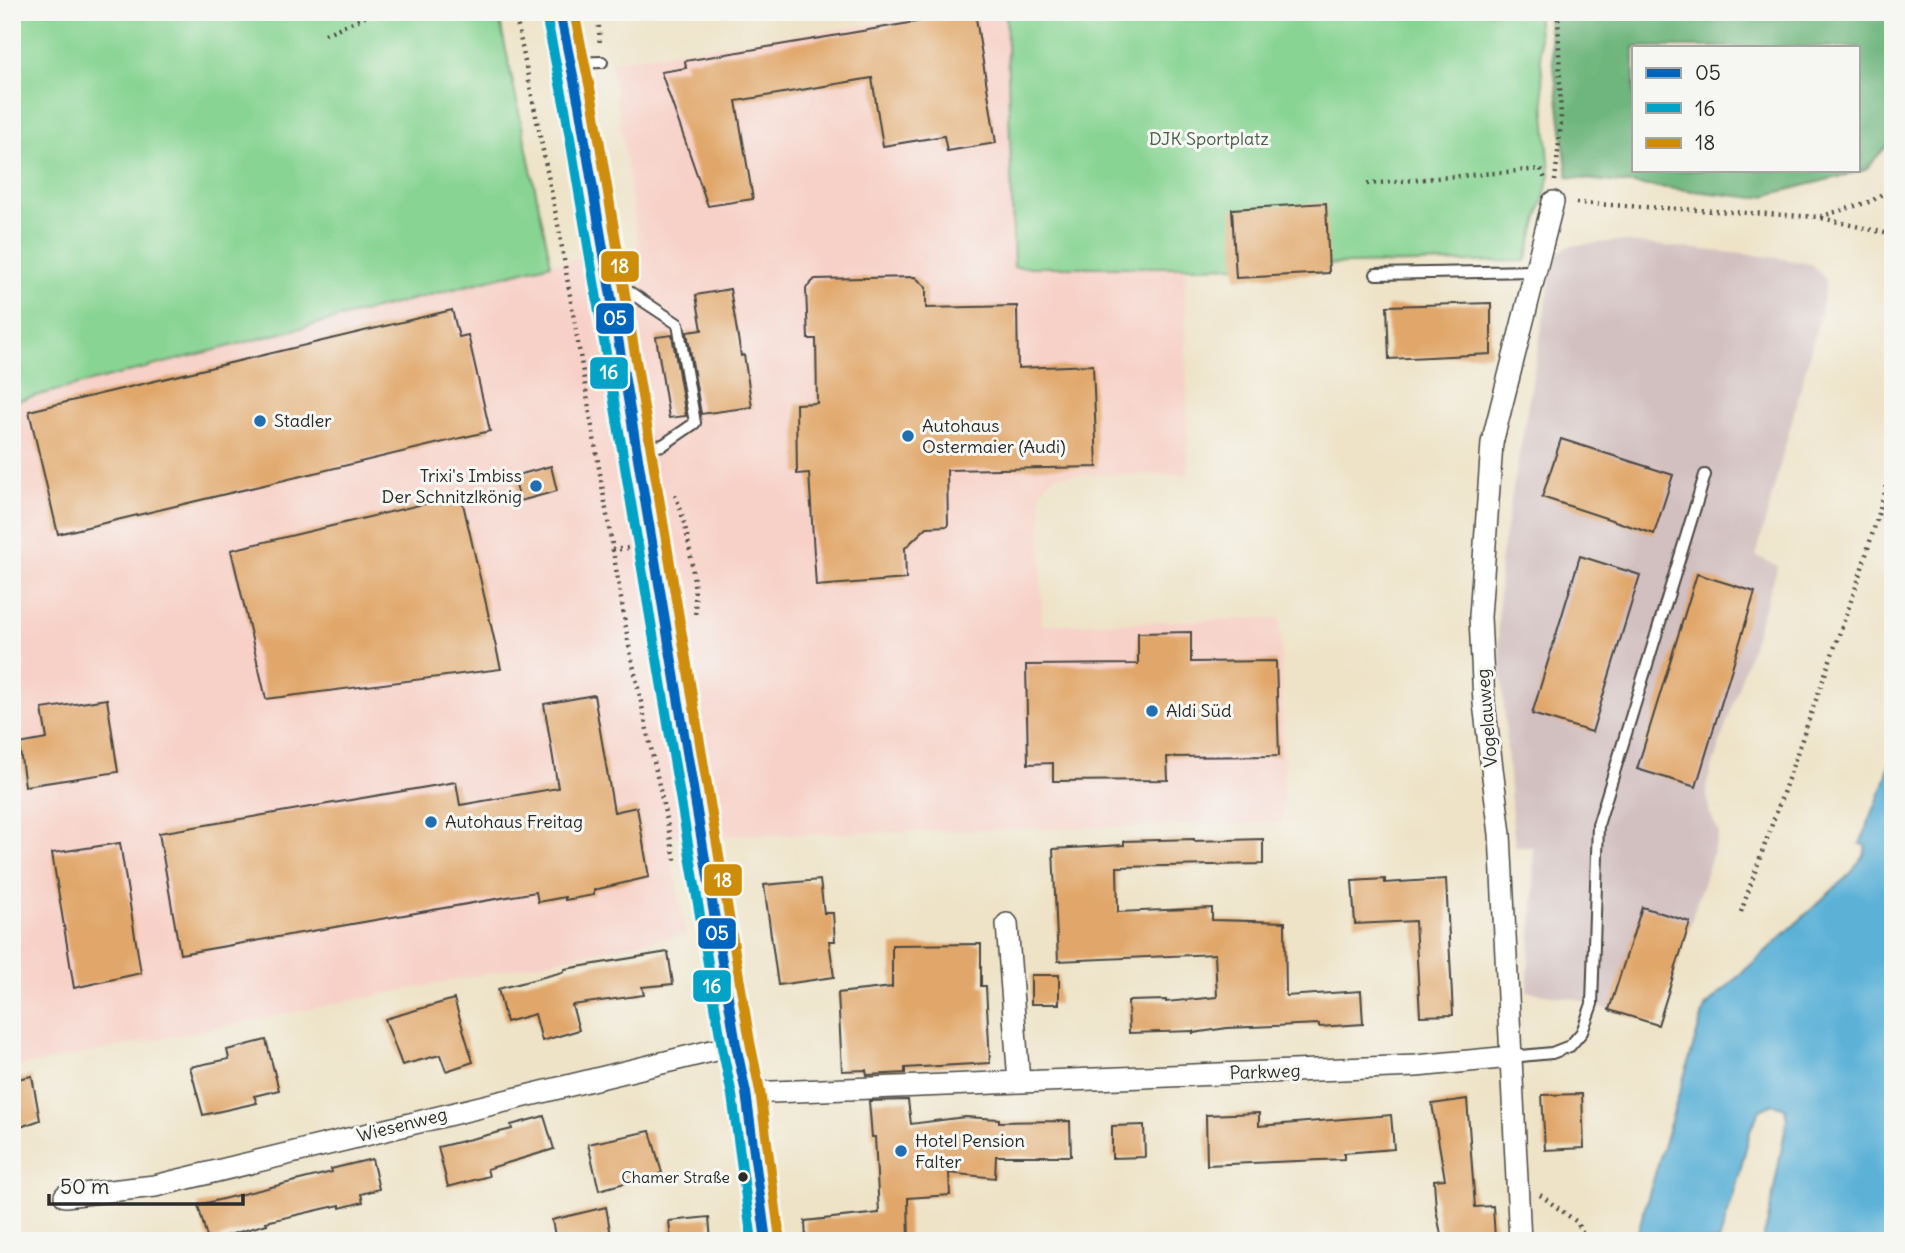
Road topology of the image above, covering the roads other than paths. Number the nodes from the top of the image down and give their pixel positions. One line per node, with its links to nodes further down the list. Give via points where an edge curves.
1 (561, 12): 3 (main road)
2 (602, 62): 3 (lane)
3 (571, 63): 7 (main road)
4 (1553, 202): 5 (street, Vogelauweg)
5 (1535, 271): 6 (lane); 12 (street, Vogelauweg, via 1492,443 1480,617 1484,703 1500,834)
6 (1376, 274)
7 (609, 284): 8 (main road); 8 (lane, via 678,324 687,373 695,423 663,445)
8 (636, 449): 11 (main road)
9 (1704, 475): 12 (lane, via 1598,825 1592,1004 1582,1032 1570,1046 1552,1053)
10 (1007, 924): 13 (street)
11 (736, 1045): 14 (main road); 15 (street, Wiesenweg, via 155,1186)
12 (1511, 1057): 13 (street, Parkweg, via 1416,1066); 17 (street, Vogelauweg)
13 (1019, 1082): 14 (street, Parkweg)
14 (746, 1093): 16 (main road)
15 (65, 1196)
16 (766, 1241)
17 (1520, 1241)

